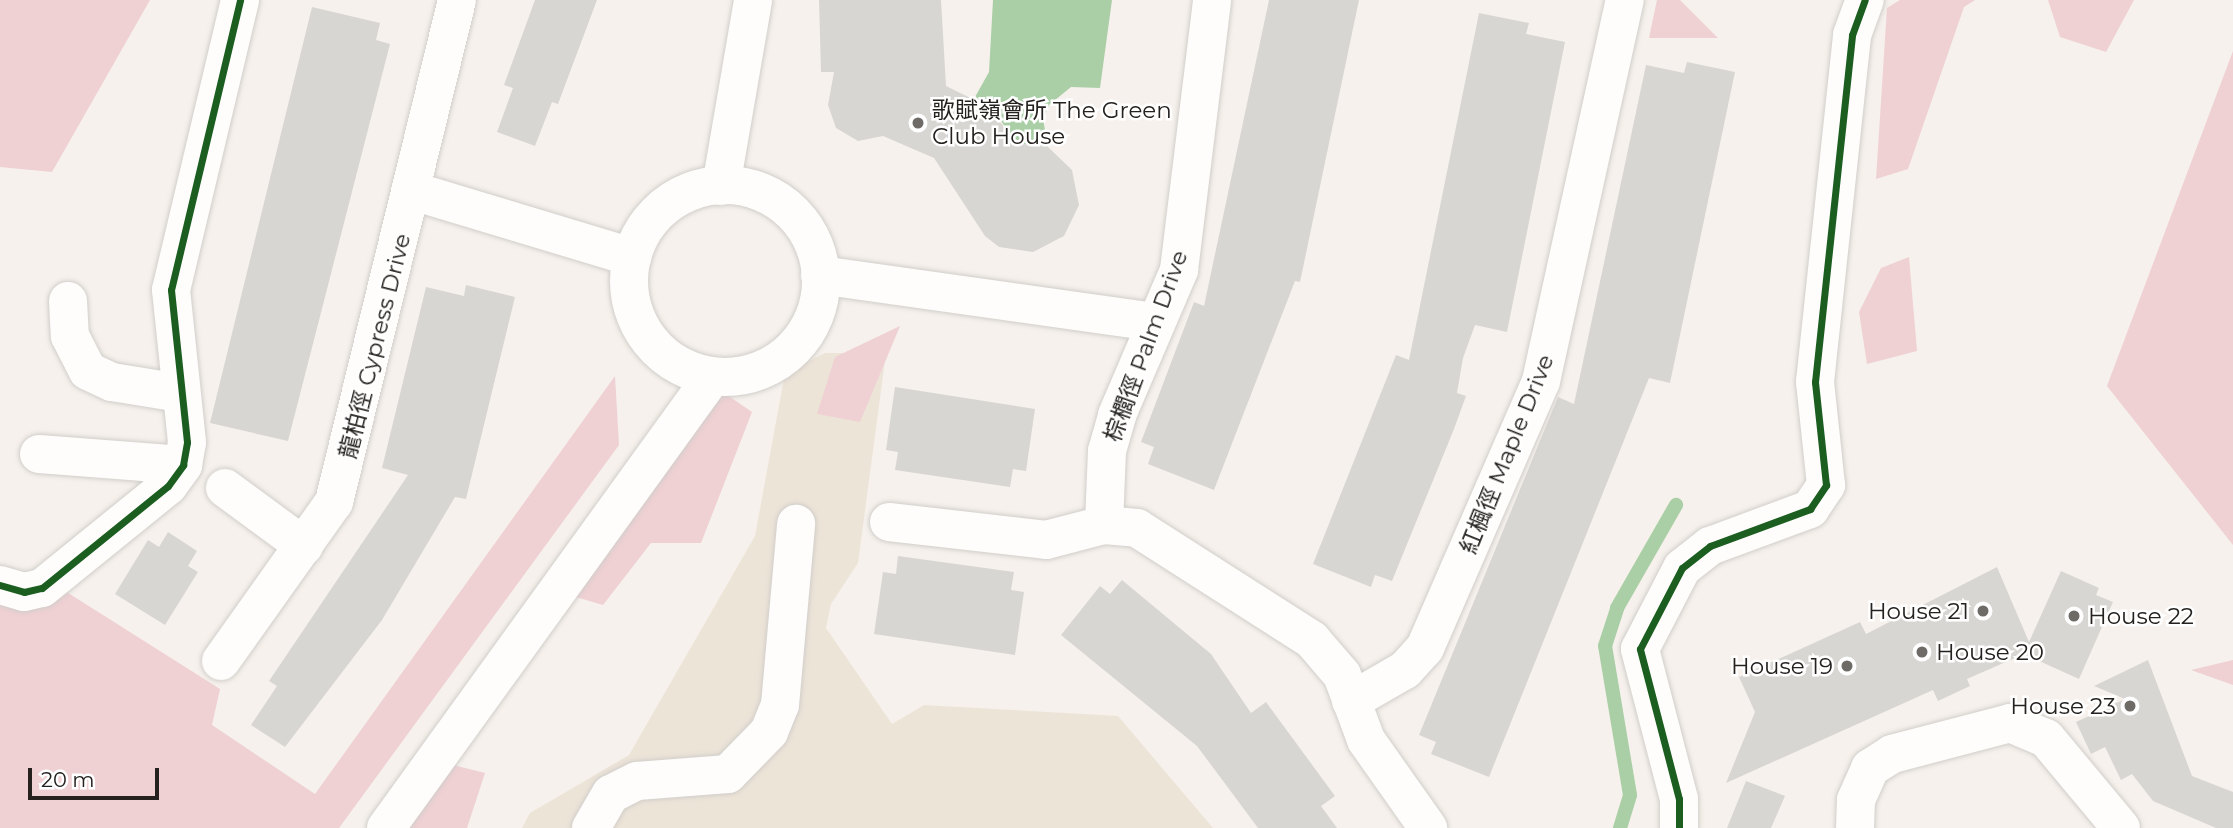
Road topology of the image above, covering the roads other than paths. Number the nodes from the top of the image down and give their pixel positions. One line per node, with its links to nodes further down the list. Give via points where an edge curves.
1 (240, 0): 14 (street, via 175,258 170,320)
2 (457, 0): 8 (street, 龍柏徑 Cypress Drive)
3 (753, 0): 7 (street)
4 (1212, 0): 12 (street, 棕櫚徑 Palm Drive, via 1185,236)
5 (1625, 0): 24 (street, 紅楓徑 Maple Drive, via 1541,381 1426,648 1405,670)
6 (1865, 0): 28 (street, via 1852,34 1815,382 1826,485 1810,509 1710,546 1682,568 1640,649 1679,799)
7 (721, 186): 9 (street, via 668,203 645,227); 10 (street, via 763,192 791,210 809,234)
8 (412, 191): 9 (street); 21 (street, 龍柏徑 Cypress Drive, via 348,461 334,502)
9 (632, 257): 13 (street, via 628,290 637,323 656,349)
10 (820, 275): 12 (street); 13 (street, via 811,322 794,347 771,366)
11 (68, 301): 14 (street, via 70,337 88,371 112,382)
12 (1156, 322): 20 (street, 棕櫚徑 Palm Drive, via 1107,451)
13 (712, 377): 25 (street)
14 (180, 393): 16 (street, via 187,442)
15 (39, 454): 16 (street)
16 (183, 465): 22 (street, via 168,486 42,588 24,592)
17 (225, 488): 21 (street)
18 (889, 522): 20 (street, via 1046,540)
19 (796, 524): 26 (street, via 780,705 769,732 728,774 637,781 611,794)
20 (1104, 525): 24 (street, via 1136,528 1283,618 1334,665)
21 (304, 546): 23 (street, 龍柏徑 Cypress Drive)
22 (0, 585)
23 (221, 661)
24 (1351, 701): 27 (street, via 1366,740)
25 (386, 828)
26 (591, 828)
27 (1428, 828)
28 (1679, 828)
29 (1854, 828): 30 (street, via 1856,800 1870,768 1892,754 2010,723 2046,738)
30 (2121, 828)

